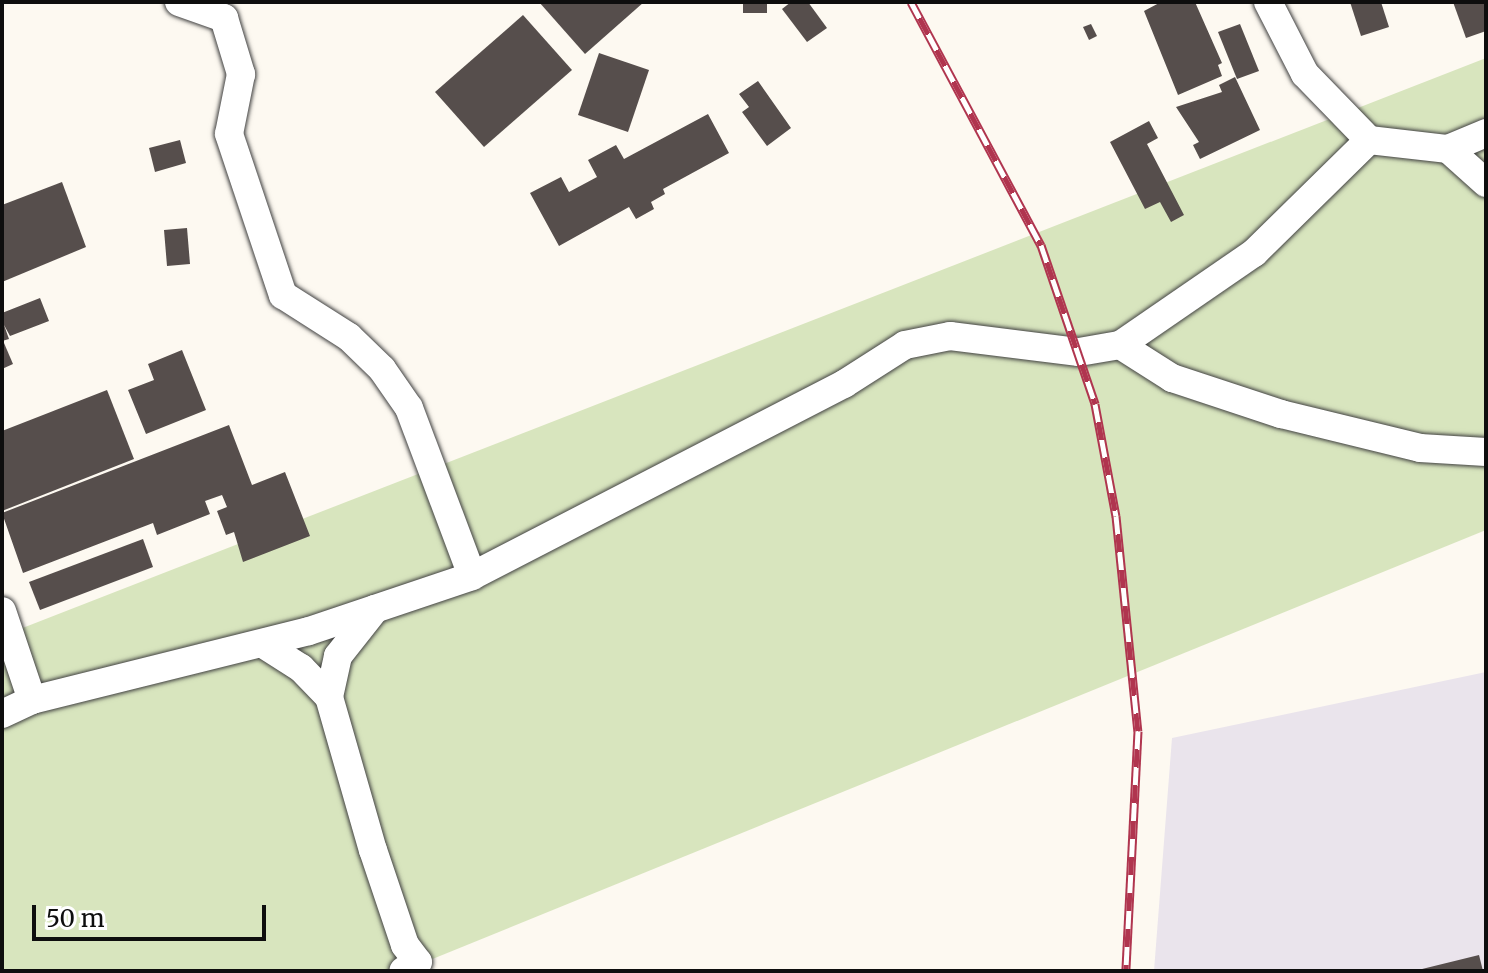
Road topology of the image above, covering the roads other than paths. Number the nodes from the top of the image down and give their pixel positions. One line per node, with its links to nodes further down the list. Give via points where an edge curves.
1 (179, 2): 9 (street, via 224,18 241,74 229,134 283,295 349,337 382,369 409,408)
2 (1268, 2): 4 (street, via 1305,74)
3 (1486, 133): 5 (street)
4 (1369, 140): 5 (street); 7 (street, via 1254,253)
5 (1448, 149): 6 (street)
6 (1486, 183)
7 (1120, 345): 8 (street, via 1172,378 1281,414 1420,448); 9 (street, via 1079,352 950,336 905,345 844,384)
8 (1486, 452)
9 (472, 576): 10 (street)
10 (375, 609): 12 (street); 13 (street, via 338,656)
11 (2, 611): 14 (street)
12 (263, 644): 13 (street, via 301,668); 14 (street)
13 (329, 697): 16 (street, via 373,850 405,945 418,962)
14 (32, 700): 15 (street)
15 (2, 714)
16 (403, 971)

